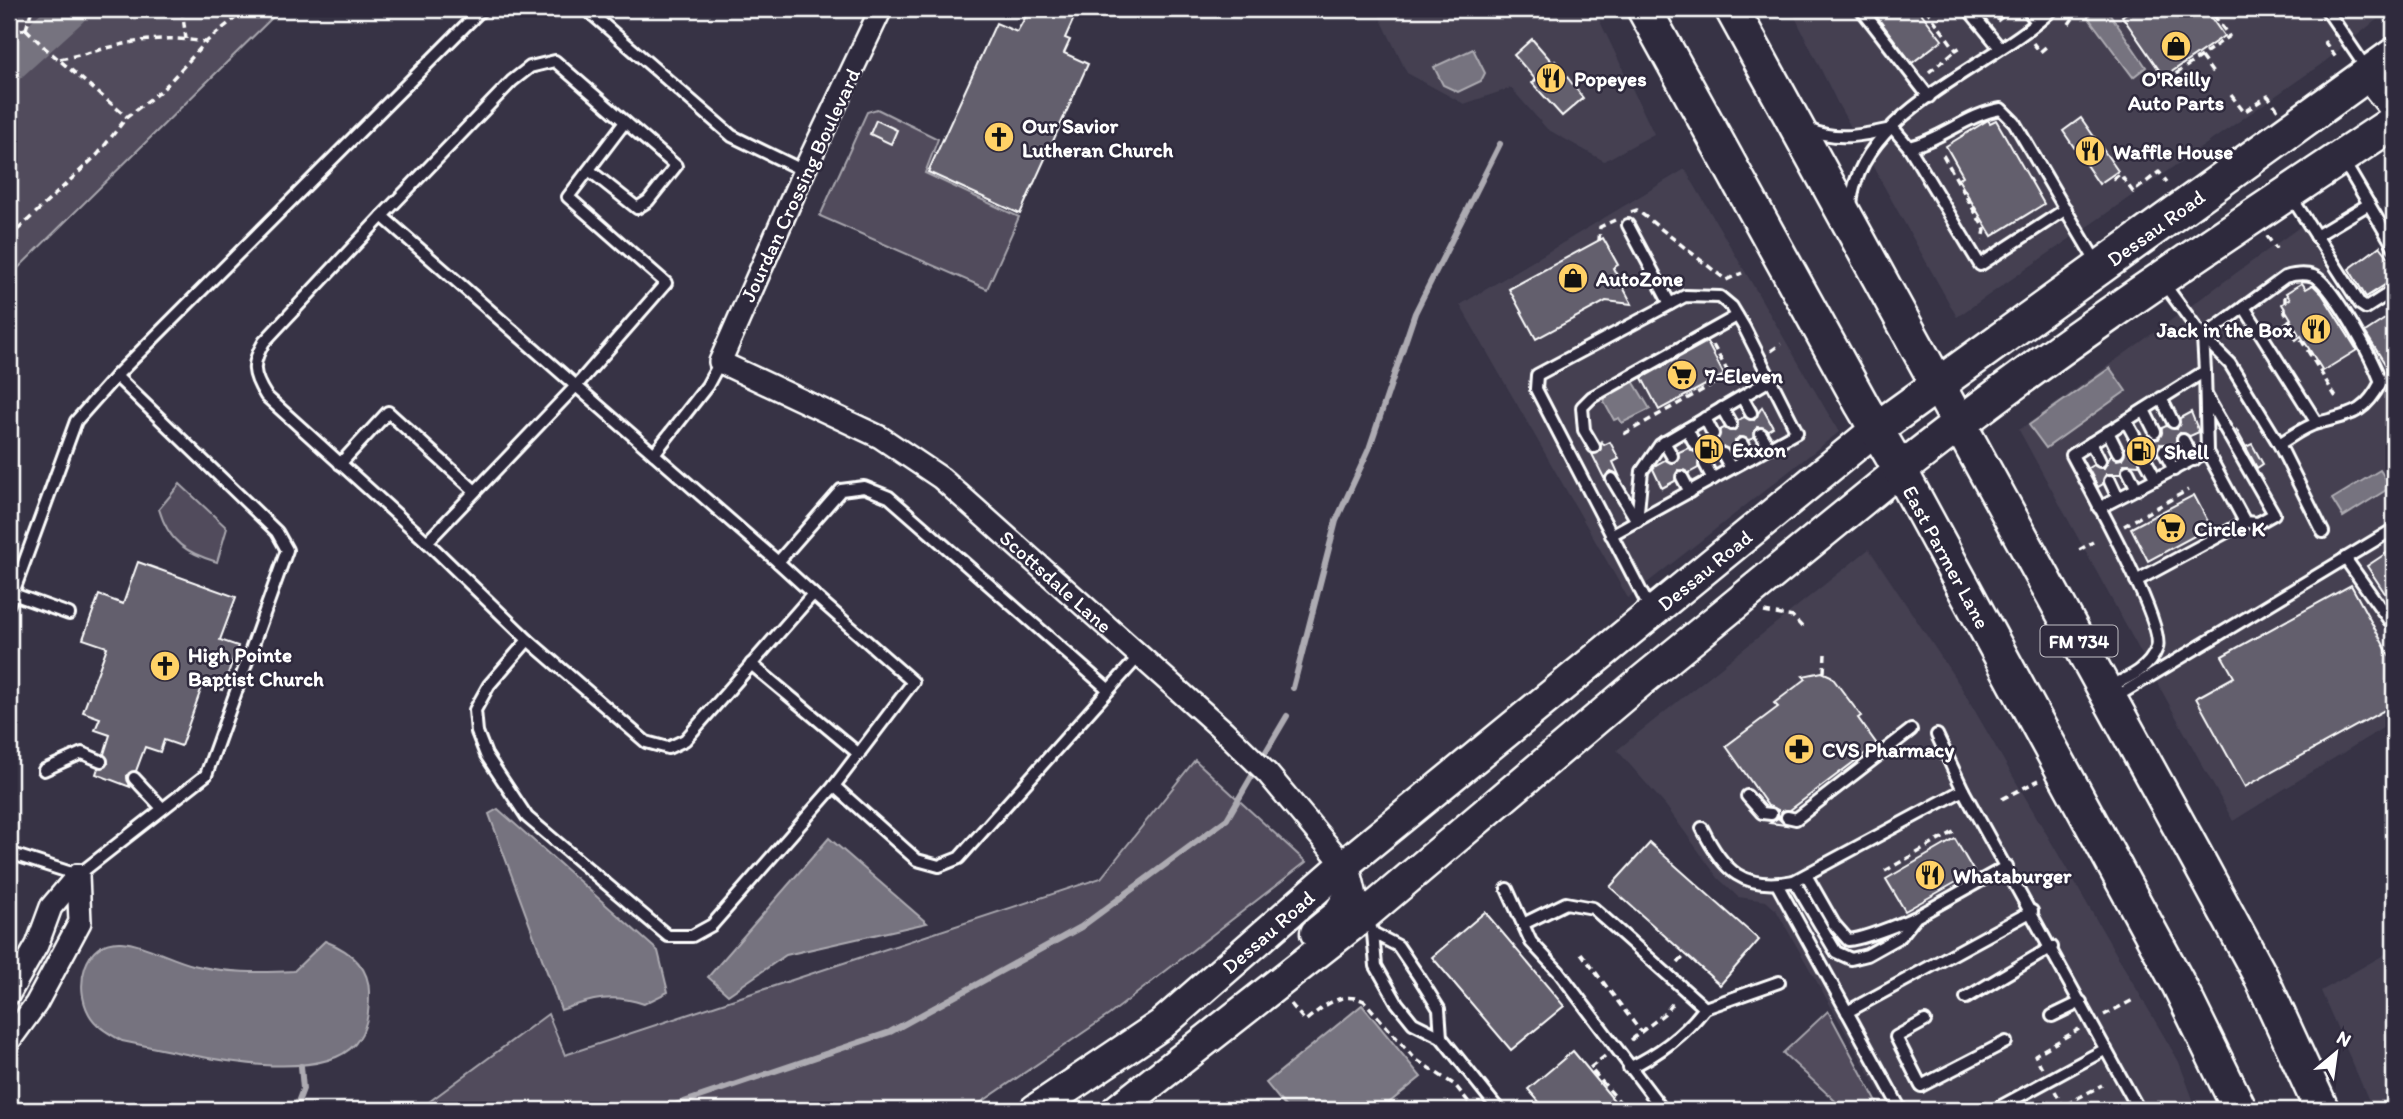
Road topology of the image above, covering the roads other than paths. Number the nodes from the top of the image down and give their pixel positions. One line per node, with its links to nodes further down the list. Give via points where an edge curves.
1 (482, 9): 41 (lane)
2 (586, 9): 23 (lane, via 732,136)
3 (881, 9): 23 (street, Jourdan Crossing Boulevard)
4 (1644, 9): 58 (main road, East Parmer Lane)
5 (1732, 9): 18 (main road, FM 734)
6 (1861, 9): 14 (lane)
7 (1968, 9): 12 (lane)
8 (2027, 9): 11 (lane)
9 (2053, 9): 11 (lane)
10 (2326, 9): 13 (lane)
11 (2037, 22): 12 (lane)
12 (2000, 48): 14 (lane)
13 (2382, 64): 15 (main road); 32 (main road, Dessau Road)
14 (1929, 97): 19 (lane)
15 (2394, 104)
16 (625, 122): 22 (lane); 22 (lane, via 676,166 637,208); 27 (lane, via 555,61 530,67)
17 (2394, 122): 21 (main road, Dessau Road)
18 (1795, 123): 19 (lane, via 1823,136 1853,137); 28 (main road, FM 734)
19 (1889, 128): 20 (lane); 28 (lane, via 1853,185)
20 (1909, 147): 26 (lane, via 1929,142 1983,112 2001,109 2014,121); 26 (lane, via 1980,265)
21 (2342, 157): 24 (main road, Dessau Road); 25 (lane)
22 (589, 170): 44 (lane, via 568,197 666,283)
23 (804, 171): 39 (street, Jourdan Crossing Boulevard)
24 (2289, 193): 30 (lane); 33 (main road, Dessau Road)
25 (2369, 204): 30 (lane); 31 (lane)
26 (2066, 209): 32 (lane)
27 (382, 216): 44 (lane); 82 (lane, via 264,342 253,360 255,379 266,396)
28 (1850, 223): 43 (main road, FM 734)
29 (1629, 225): 35 (lane)
30 (2316, 236): 34 (lane, via 2360,304 2367,308)
31 (2394, 247)
32 (2100, 268): 43 (main road, Dessau Road)
33 (2161, 279): 38 (lane); 53 (main road, Dessau Road)
34 (2394, 290)
35 (1670, 304): 37 (lane, via 1685,296 1720,297); 102 (lane, via 1537,375 1536,389)
36 (2244, 307): 38 (lane); 55 (lane); 55 (lane, via 2285,277 2300,273 2320,279 2371,354 2381,382 2367,404 2353,415)
37 (1737, 316): 42 (lane); 70 (lane, via 1592,397 1582,407 1584,430)
38 (2203, 337): 40 (lane); 69 (lane, via 2230,364)
39 (720, 362): 75 (lane, via 707,386); 113 (street, Scottsdale Lane, via 880,437 941,478)
40 (2205, 371): 45 (lane); 47 (lane)
41 (117, 376): 108 (lane, via 76,421); 127 (lane, via 277,532 287,550 206,775)
42 (1770, 380): 46 (lane); 71 (lane, via 1797,432)
43 (1938, 384): 53 (main road, FM 734); 58 (main road, Dessau Road)
44 (576, 386): 75 (lane); 94 (lane)
45 (2206, 394): 74 (lane); 99 (lane, via 2274,514 2258,523)
46 (1742, 397): 48 (lane); 50 (lane)
47 (2161, 398): 49 (lane); 54 (lane)
48 (1722, 408): 51 (lane); 56 (lane)
49 (2144, 410): 52 (lane); 60 (lane)
50 (1751, 413)
51 (1705, 418): 57 (lane); 61 (lane)
52 (2126, 421): 59 (lane); 64 (lane)
53 (1960, 422): 85 (main road, Dessau Road); 116 (main road, FM 734)
54 (2173, 422)
55 (2317, 423): 69 (lane)
56 (1731, 424)
57 (1687, 429): 65 (lane); 67 (lane)
58 (1875, 430): 85 (main road, East Parmer Lane); 109 (main road, Dessau Road)
59 (2108, 432): 66 (lane); 73 (lane)
60 (2155, 432)
61 (1713, 434)
62 (1761, 434): 71 (lane)
63 (2183, 440): 79 (lane)
64 (2137, 441)
65 (1664, 442): 77 (lane); 98 (lane, via 1642,471)
66 (2091, 443): 80 (lane); 97 (lane, via 2072,455)
67 (1695, 444)
68 (1742, 444): 78 (lane)
69 (2279, 444): 101 (lane)
70 (1594, 447)
71 (1769, 447): 78 (lane)
72 (2164, 451): 86 (lane)
73 (2118, 452)
74 (2207, 452): 79 (lane); 99 (lane)
75 (653, 454): 105 (lane)
76 (1723, 454): 84 (lane)
77 (1672, 456)
78 (1750, 458): 84 (lane)
79 (2194, 460): 86 (lane)
80 (2100, 461)
81 (2146, 461): 91 (lane)
82 (340, 464): 94 (lane, via 388,412); 103 (lane)
83 (1705, 464): 90 (lane)
84 (1731, 468): 90 (lane)
85 (1900, 470): 142 (main road, Dessau Road, via 1639,683); 165 (main road, East Parmer Lane, via 2179,985)
86 (2174, 470): 91 (lane)
87 (2128, 471): 93 (lane)
88 (1682, 477): 95 (lane)
89 (1612, 479): 98 (lane)
90 (1713, 479): 95 (lane)
91 (2156, 479): 93 (lane)
92 (2110, 481): 96 (lane)
93 (2137, 489): 96 (lane)
94 (474, 490): 103 (lane)
95 (1690, 492): 98 (lane)
96 (2118, 498): 97 (lane)
97 (2099, 508): 106 (lane)
98 (1637, 521): 102 (lane)
99 (2245, 522): 106 (lane)
100 (2394, 529): 104 (lane)
101 (2323, 531)
102 (1611, 535): 109 (lane)
103 (426, 542): 112 (lane)
104 (2345, 558): 111 (lane); 116 (lane)
105 (778, 562): 107 (lane); 115 (lane, via 841,489 864,487 889,497)
106 (2136, 581): 116 (lane, via 2154,622 2158,645 2149,663)
107 (813, 594): 114 (lane); 119 (lane, via 913,682)
108 (11, 599): 110 (lane)
109 (1652, 613): 125 (main road, Dessau Road)
110 (69, 614)
111 (2394, 627)
112 (528, 640): 114 (lane, via 646,742 668,748 685,740); 123 (lane, via 489,685 475,710 486,755 527,817 668,936 692,936 712,925)
113 (1140, 655): 115 (lane); 132 (street, Scottsdale Lane, via 1268,774)
114 (751, 664): 119 (lane)
115 (1109, 690): 123 (lane, via 959,858 939,866 917,860)
116 (2108, 694): 166 (main road, FM 734, via 2260,977)
117 (1911, 730): 129 (lane, via 1796,819)
118 (1937, 735): 124 (lane)
119 (859, 754): 123 (lane)
120 (101, 761): 121 (lane, via 82,753)
121 (44, 770)
122 (134, 778): 127 (lane)
123 (834, 786)
124 (1963, 790): 133 (lane); 135 (lane)
125 (1428, 796): 132 (main road, Dessau Road); 142 (main road, via 1410,831 1371,867 1365,886)
126 (1747, 796): 128 (lane, via 1762,813)
127 (162, 807): 134 (lane)
128 (1771, 814)
129 (1787, 817)
130 (1702, 828): 137 (lane, via 1731,873)
131 (9, 853): 134 (lane)
132 (1344, 864): 146 (main road, via 1351,894 1338,915 1287,958); 158 (main road, Dessau Road, via 1161,1026)
133 (2007, 866): 139 (lane); 140 (lane)
134 (78, 874): 145 (street, via 51,907 37,945); 154 (street, via 80,922 36,1004)
135 (1806, 875): 136 (lane); 140 (lane, via 1848,940)
136 (1794, 881): 137 (lane); 140 (lane, via 1836,952 1851,959 1901,936)
137 (1777, 884): 150 (lane)
138 (1507, 889): 141 (lane)
139 (2032, 911): 143 (lane); 150 (lane)
140 (1916, 917)
141 (1523, 923): 149 (lane, via 1566,903 1593,908); 157 (lane, via 1531,942)
142 (1369, 924): 146 (main road, Dessau Road); 153 (lane, via 1398,946 1419,977 1439,1009); 153 (lane, via 1376,966 1397,1003 1413,1023)
143 (2052, 947): 147 (lane); 148 (lane)
144 (1779, 982): 149 (lane)
145 (9, 994)
146 (1282, 995): 159 (main road, Dessau Road)
147 (1966, 998)
148 (2081, 1002): 151 (lane); 156 (lane)
149 (1705, 1008): 157 (lane, via 1669,1044)
150 (1847, 1012): 162 (lane)
151 (2052, 1016)
152 (1924, 1021): 155 (lane, via 1896,1037 1921,1086)
153 (1441, 1037): 160 (lane)
154 (9, 1041)
155 (2006, 1042)
156 (2106, 1049): 163 (lane); 164 (lane)
157 (1629, 1068): 161 (lane)
158 (1046, 1107)
159 (1117, 1110)
160 (1499, 1110)
161 (1663, 1110)
162 (1901, 1110)
163 (1994, 1110)
164 (2139, 1110)
165 (2240, 1110)
166 (2322, 1110)

